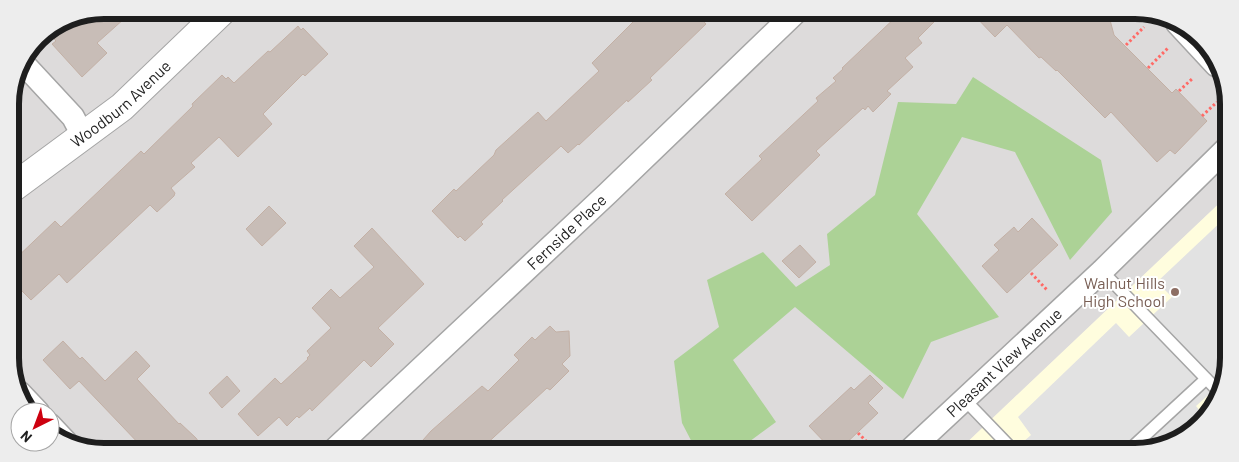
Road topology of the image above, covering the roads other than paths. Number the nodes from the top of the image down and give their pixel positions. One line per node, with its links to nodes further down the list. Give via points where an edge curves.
1 (213, 19): 4 (street, Woodburn Avenue, via 122,107)
2 (789, 19): 11 (street, Fernside Place)
3 (27, 68): 4 (street, via 73,117)
4 (83, 136): 6 (street, Woodburn Avenue)
5 (1220, 155): 7 (street, Pleasant View Avenue)
6 (19, 183)
7 (1102, 271): 8 (lane); 10 (street, Pleasant View Avenue)
8 (1206, 379): 9 (lane); 14 (lane)
9 (1215, 388)
10 (964, 398): 12 (street, Pleasant View Avenue); 13 (lane)
11 (341, 443)
12 (917, 443)
13 (1006, 443)
14 (1137, 443)

